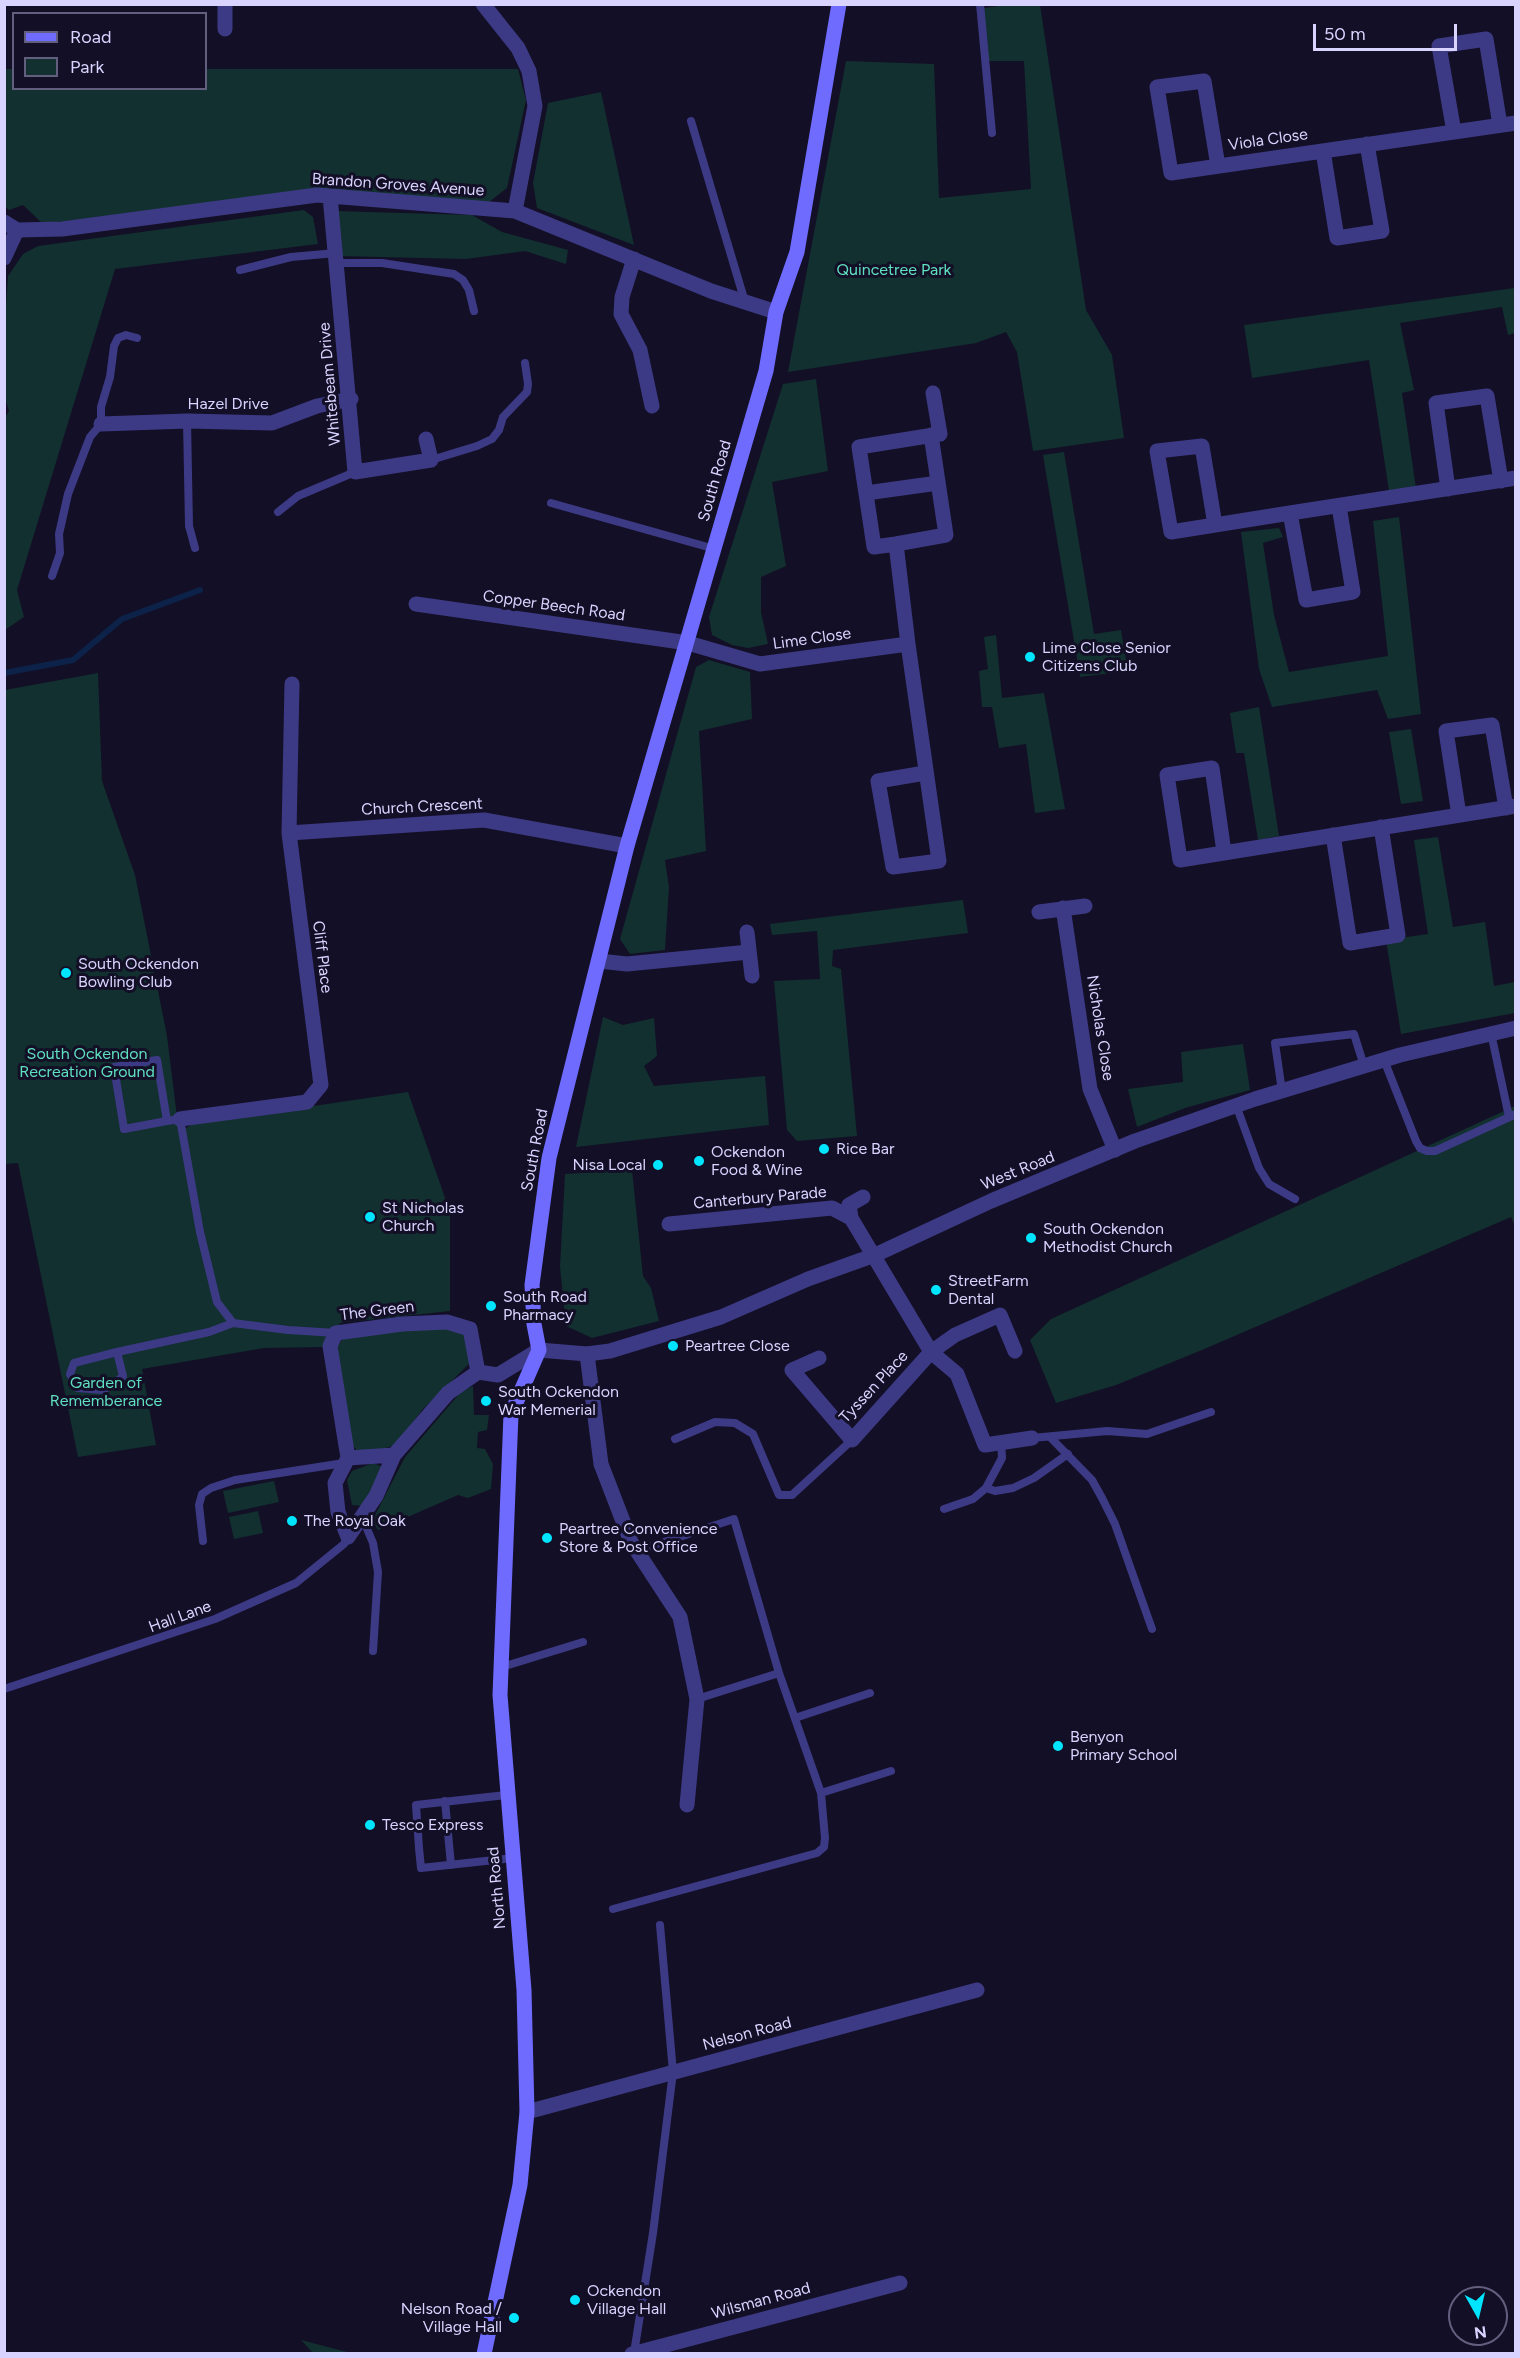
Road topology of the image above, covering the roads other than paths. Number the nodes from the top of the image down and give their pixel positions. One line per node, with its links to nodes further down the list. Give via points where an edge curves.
1 (225, 4): 5 (street)
2 (483, 4): 15 (street, via 518,48 529,71 535,106)
3 (839, 4): 23 (main road, South Road, via 797,252)
4 (980, 4): 10 (lane)
5 (225, 29)
6 (691, 121): 21 (lane)
7 (1515, 123): 8 (street, Viola Close)
8 (1500, 125): 9 (street, Viola Close); 9 (street, via 1486,39 1439,46)
9 (1454, 132): 11 (street, Viola Close)
10 (992, 133)
11 (1367, 144): 12 (street, Viola Close); 12 (street, Viola Close, via 1382,231 1337,238)
12 (1323, 151): 13 (street, Viola Close)
13 (1218, 166): 13 (street, Viola Close, via 1171,172 1157,87 1204,81)
14 (330, 195): 15 (street, Brandon Groves Avenue); 16 (street, Brandon Groves Avenue, via 62,229); 18 (street, Whitebeam Drive)
15 (515, 211): 19 (street, Brandon Groves Avenue)
16 (11, 226): 17 (street)
17 (4, 258)
18 (337, 258): 20 (lane, via 291,257); 22 (lane, via 454,274 469,290); 27 (street, Whitebeam Drive)
19 (634, 260): 21 (street, Brandon Groves Avenue); 28 (street, via 621,297 621,314 640,350)
20 (240, 270)
21 (745, 302): 23 (street, Brandon Groves Avenue)
22 (474, 311)
23 (776, 312): 46 (main road, South Road, via 766,371)
24 (137, 338): 30 (lane, via 126,335 114,346)
25 (525, 363): 33 (lane, via 527,392 503,417 492,439)
26 (933, 393): 31 (street, via 940,434)
27 (351, 399): 29 (street, Hazel Drive, via 317,406 272,423); 34 (street, Whitebeam Drive)
28 (652, 406)
29 (187, 421): 30 (street, Hazel Drive); 45 (lane, via 189,526)
30 (101, 424): 47 (lane, via 90,437 68,494 59,534 60,553)
31 (931, 435): 36 (street); 38 (street, via 859,447)
32 (426, 440): 33 (street)
33 (431, 460): 34 (street)
34 (355, 472): 41 (lane, via 298,496)
35 (1508, 479): 37 (street); 37 (street, via 1487,396 1436,403)
36 (938, 483): 38 (street); 44 (street, via 946,536)
37 (1448, 489): 40 (street)
38 (866, 493): 44 (street, via 874,547)
39 (551, 502): 46 (lane)
40 (1339, 506): 42 (street); 42 (street, via 1353,592 1306,600)
41 (278, 512)
42 (1290, 513): 43 (street)
43 (1215, 525): 43 (street, via 1171,532 1157,451 1202,446)
44 (896, 544): 50 (street)
45 (195, 548)
46 (715, 549): 49 (main road, South Road)
47 (52, 576)
48 (416, 604): 49 (street, Copper Beech Road)
49 (688, 643): 50 (street, Lime Close, via 760,664); 58 (main road, South Road)
50 (908, 644): 52 (street)
51 (292, 684): 56 (street, Cliff Place)
52 (926, 773): 52 (street, via 939,861 893,867 878,781)
53 (1511, 807): 54 (street); 54 (street, via 1492,725 1446,731)
54 (1459, 815): 55 (street)
55 (1381, 827): 57 (street); 57 (street, via 1398,935 1350,943)
56 (289, 833): 58 (street, Church Crescent, via 484,820); 74 (street, Cliff Place, via 321,1085 307,1102)
57 (1333, 835): 59 (street)
58 (627, 846): 65 (main road, South Road)
59 (1224, 852): 59 (street, via 1180,860 1167,775 1212,768)
60 (1085, 906): 61 (street)
61 (1063, 908): 62 (street); 75 (street, Nicholas Close, via 1090,1089)
62 (1040, 912)
63 (747, 932): 64 (street)
64 (749, 952): 65 (street, via 627,964); 66 (street)
65 (599, 961): 83 (main road, South Road, via 549,1158 532,1285)
66 (752, 976)
67 (1515, 1028): 68 (street, West Road)
68 (1491, 1033): 69 (street, West Road); 73 (lane)
69 (1384, 1060): 70 (street, West Road); 73 (lane, via 1420,1148 1435,1151)
70 (1364, 1066): 71 (street, West Road); 71 (lane, via 1354,1034 1275,1043)
71 (1282, 1090): 72 (street, West Road)
72 (1236, 1105): 75 (street, West Road); 77 (lane, via 1259,1168 1269,1184)
73 (1512, 1115)
74 (174, 1120): 74 (lane, via 157,1059 114,1066 124,1128); 81 (lane, via 217,1302)
75 (1115, 1150): 80 (street, West Road)
76 (862, 1197): 78 (street, Canterbury Parade, via 849,1205)
77 (1295, 1199)
78 (851, 1218): 79 (street, Canterbury Parade, via 832,1208); 80 (street)
79 (669, 1224)
80 (875, 1255): 86 (street, Tyssen Place); 87 (street, West Road, via 721,1317 635,1345)
81 (233, 1323): 82 (lane); 85 (lane)
82 (336, 1333): 89 (street, The Green, via 447,1322 470,1329); 98 (street, The Green, via 330,1346)
83 (539, 1350): 87 (street, West Road); 89 (street, via 498,1375); 108 (main road, North Road, via 511,1414)
84 (1015, 1351): 86 (street, Tyssen Place, via 1000,1314 955,1335)
85 (117, 1352): 85 (lane, via 74,1364 70,1374 77,1388 103,1390 123,1376)
86 (931, 1352): 94 (street, Tyssen Place); 95 (street, Tyssen Place, via 957,1374 985,1445)
87 (587, 1354): 104 (street, via 601,1464)
88 (819, 1359): 94 (street, Tyssen Place, via 792,1370)
89 (478, 1372): 97 (street, via 448,1393)
90 (1211, 1412): 91 (lane, via 1148,1434 1107,1431)
91 (1050, 1437): 92 (lane); 96 (lane)
92 (1032, 1438): 95 (street)
93 (675, 1439): 94 (lane, via 715,1422 735,1423 753,1434 779,1495 792,1495)
94 (852, 1440)
95 (1001, 1442): 99 (lane, via 1002,1458)
96 (1068, 1454): 99 (lane, via 1013,1488); 105 (lane, via 1092,1480 1115,1524)
97 (394, 1455): 98 (street); 101 (street)
98 (347, 1461): 102 (street, The Green, via 335,1484 338,1512); 103 (lane, via 235,1480 211,1488 202,1494 199,1505)
99 (986, 1488): 100 (lane, via 973,1499)
100 (945, 1509)
101 (362, 1517): 102 (street); 107 (lane, via 373,1543 378,1572)
102 (348, 1537): 110 (lane, Hall Lane, via 296,1583 225,1615)
103 (203, 1541)
104 (637, 1551): 109 (lane, via 734,1519); 112 (street, via 680,1617)
105 (1152, 1629)
106 (583, 1642): 108 (lane)
107 (373, 1651)
108 (502, 1667): 116 (main road, North Road)
109 (779, 1673): 112 (lane); 113 (lane)
110 (4, 1689)
111 (870, 1693): 113 (lane)
112 (698, 1699): 118 (street)
113 (795, 1718): 115 (lane)
114 (891, 1771): 115 (lane)
115 (821, 1793): 121 (lane, via 825,1838 824,1847 817,1853)
116 (506, 1795): 117 (lane); 119 (main road, North Road)
117 (445, 1801): 120 (lane); 120 (lane, via 416,1805 419,1848 422,1868)
118 (687, 1805)
119 (513, 1858): 120 (lane); 125 (main road, North Road, via 524,1990)
120 (451, 1865)
121 (613, 1909)
122 (660, 1925): 124 (lane)
123 (977, 1990): 124 (street, Nelson Road)
124 (673, 2072): 125 (street, Nelson Road); 127 (lane)
125 (527, 2112): 128 (main road, North Road, via 520,2185)
126 (900, 2283): 127 (street, Wilsman Road)
127 (633, 2353)
128 (484, 2354)

